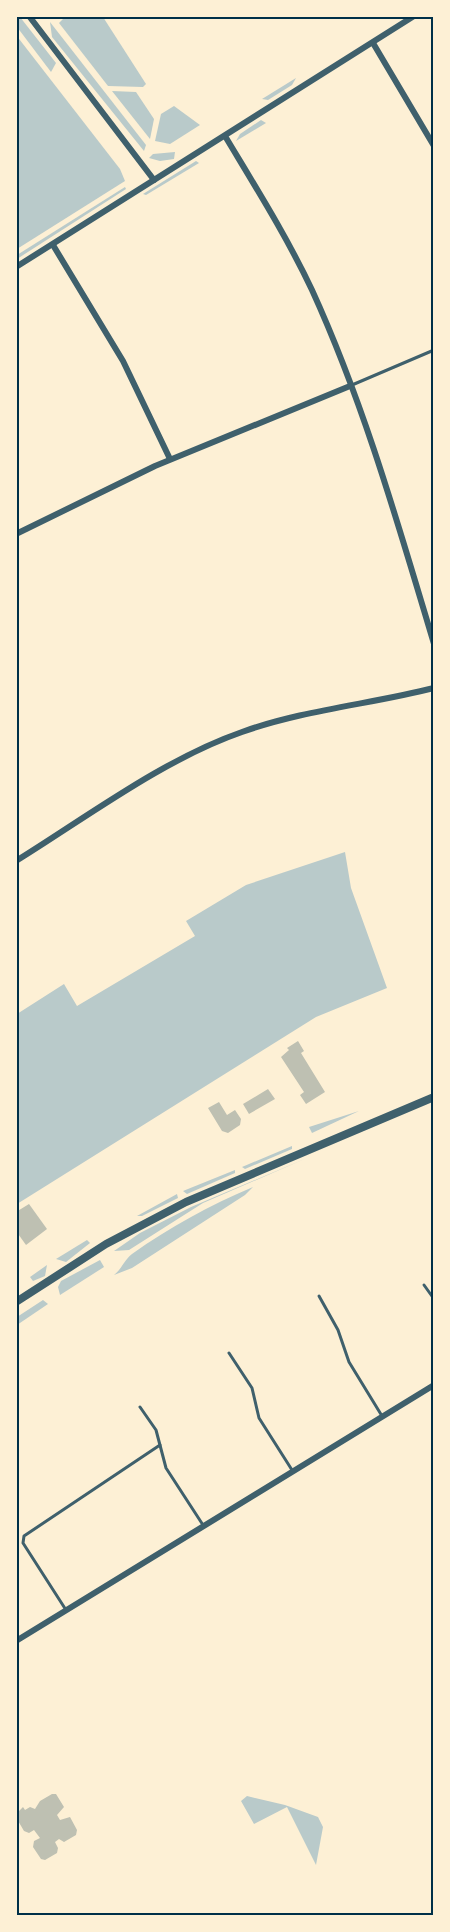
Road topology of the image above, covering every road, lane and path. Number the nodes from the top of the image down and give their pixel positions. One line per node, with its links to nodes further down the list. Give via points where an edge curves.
1 (40, 16): 3 (street)
2 (414, 16): 4 (street)
3 (31, 19): 7 (street)
4 (373, 42): 5 (street); 6 (street)
5 (225, 136): 7 (street); 11 (street, via 305,276)
6 (434, 147)
7 (154, 180): 8 (street)
8 (53, 245): 9 (street); 12 (street, via 120,356)
9 (16, 267)
10 (434, 350): 11 (lane)
11 (350, 386): 12 (street); 14 (street, via 393,507)
12 (170, 459): 13 (street)
13 (16, 534)
14 (434, 644)
15 (434, 688): 16 (street, via 261,726 216,742)
16 (16, 861)
17 (434, 1097): 21 (street, via 186,1202 106,1244)
18 (424, 1284): 20 (lane)
19 (319, 1296): 25 (lane, via 339,1330 349,1362)
20 (434, 1299)
21 (16, 1302)
22 (229, 1353): 27 (lane, via 252,1388 259,1418)
23 (434, 1385): 25 (street)
24 (140, 1407): 26 (lane, via 156,1430)
25 (382, 1416): 27 (street)
26 (160, 1445): 28 (lane, via 166,1468); 29 (lane, via 24,1536 23,1543)
27 (292, 1470): 28 (street)
28 (203, 1525): 29 (street)
29 (66, 1610): 30 (street)
30 (16, 1641)

